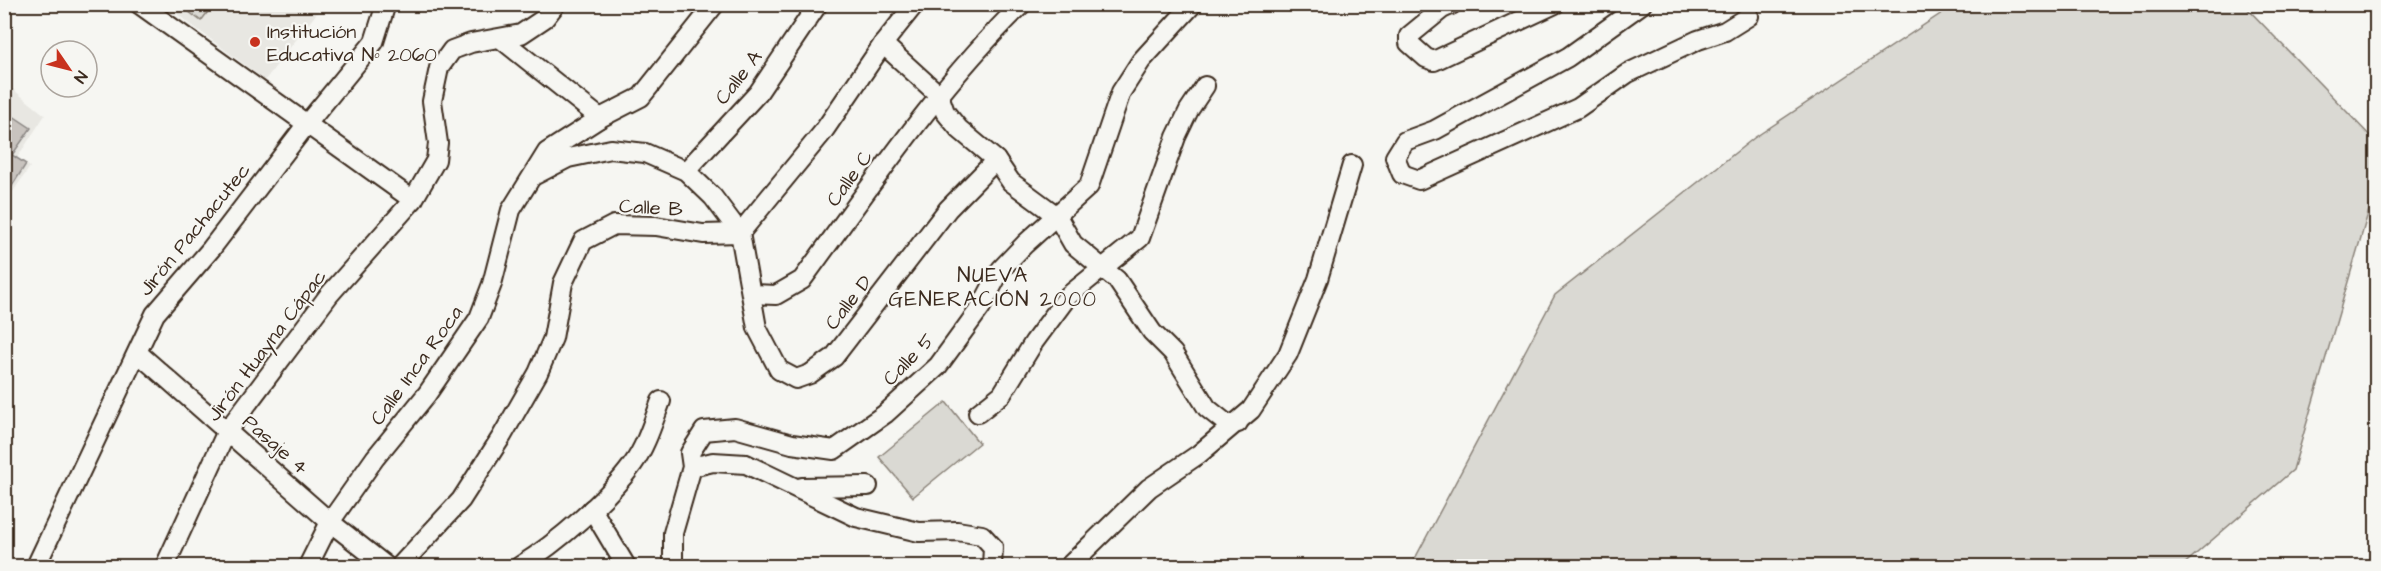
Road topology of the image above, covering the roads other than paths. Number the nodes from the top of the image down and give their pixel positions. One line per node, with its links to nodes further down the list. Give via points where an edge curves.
1 (139, 4): 18 (street)
2 (386, 4): 18 (street, Jirón Pachacutec, via 374,42)
3 (556, 4): 13 (street, Jirón Huayna Cápac, via 545,18 520,34)
4 (715, 4): 17 (street, Calle Inca Roca, via 641,97)
5 (818, 4): 21 (street, Calle A, via 758,93)
6 (915, 4): 14 (street)
7 (1022, 4): 16 (street, Calle C)
8 (1193, 4): 24 (street, Calle 5, via 1141,61 1126,84 1089,186)
9 (1453, 4): 10 (street, via 1409,36 1409,43 1426,58 1434,61)
10 (1555, 4)
11 (1642, 4): 12 (street, via 1569,57 1435,130 1405,141 1395,157 1402,174 1419,180 1578,108 1628,72 1725,31)
12 (1749, 16)
13 (501, 39): 17 (street); 23 (street, Jirón Huayna Cápac, via 452,50 439,68 432,100 438,143 436,160)
14 (883, 44): 16 (street); 25 (street, via 823,132)
15 (1205, 86): 26 (street, via 1176,137 1140,238)
16 (939, 95): 19 (street, via 945,112 959,129); 27 (street, Calle C, via 802,280 776,295)
17 (600, 118): 22 (street, Calle Inca Roca, via 547,152)
18 (306, 124): 23 (street); 28 (street, Jirón Pachacutec, via 211,249 155,314)
19 (996, 160): 24 (street, via 1011,182); 27 (street, Calle D, via 948,208 834,357 810,374 796,379 779,370 757,328)
20 (1352, 165): 31 (street, via 1318,279 1287,354 1251,410)
21 (686, 171): 22 (street, via 645,153 611,149 568,158); 25 (street, via 713,197)
22 (532, 176): 37 (street, Calle Inca Roca, via 511,210 479,318)
23 (412, 200): 32 (street, Jirón Huayna Cápac, via 329,295)
24 (1058, 216): 26 (street, via 1073,244); 33 (street, Calle 5, via 1001,269 981,307 938,366 885,414 834,450 792,444 735,428 704,431 690,453)
25 (740, 233): 27 (street); 42 (street, Calle B, via 704,234 656,226 614,225 583,241 563,283 553,338 538,373 461,500)
26 (1102, 269): 30 (street, via 1068,296 1002,394); 31 (street, via 1117,280 1152,332 1173,353 1207,408 1227,424)
27 (752, 294)
28 (138, 353): 32 (street, Pasaje 4); 38 (street, Jirón Pachacutec)
29 (662, 401): 36 (street, via 633,464)
30 (978, 413)
31 (1238, 423): 47 (street, via 1149,489)
32 (227, 431): 37 (street, Pasaje 4); 39 (street, Jirón Huayna Cápac)
33 (692, 467): 35 (street, via 713,462 747,464); 45 (street, Calle 5, via 673,533)
34 (868, 486): 35 (street)
35 (797, 487): 46 (street, via 856,517 919,532 982,535 993,547)
36 (592, 509): 43 (street); 44 (street)
37 (330, 522): 40 (street, Calle Inca Roca); 41 (street, Pasaje 4)
38 (36, 567)
39 (165, 567)
40 (308, 567)
41 (387, 567)
42 (400, 567)
43 (520, 567)
44 (626, 567)
45 (673, 567)
46 (992, 567)
47 (1069, 567)

